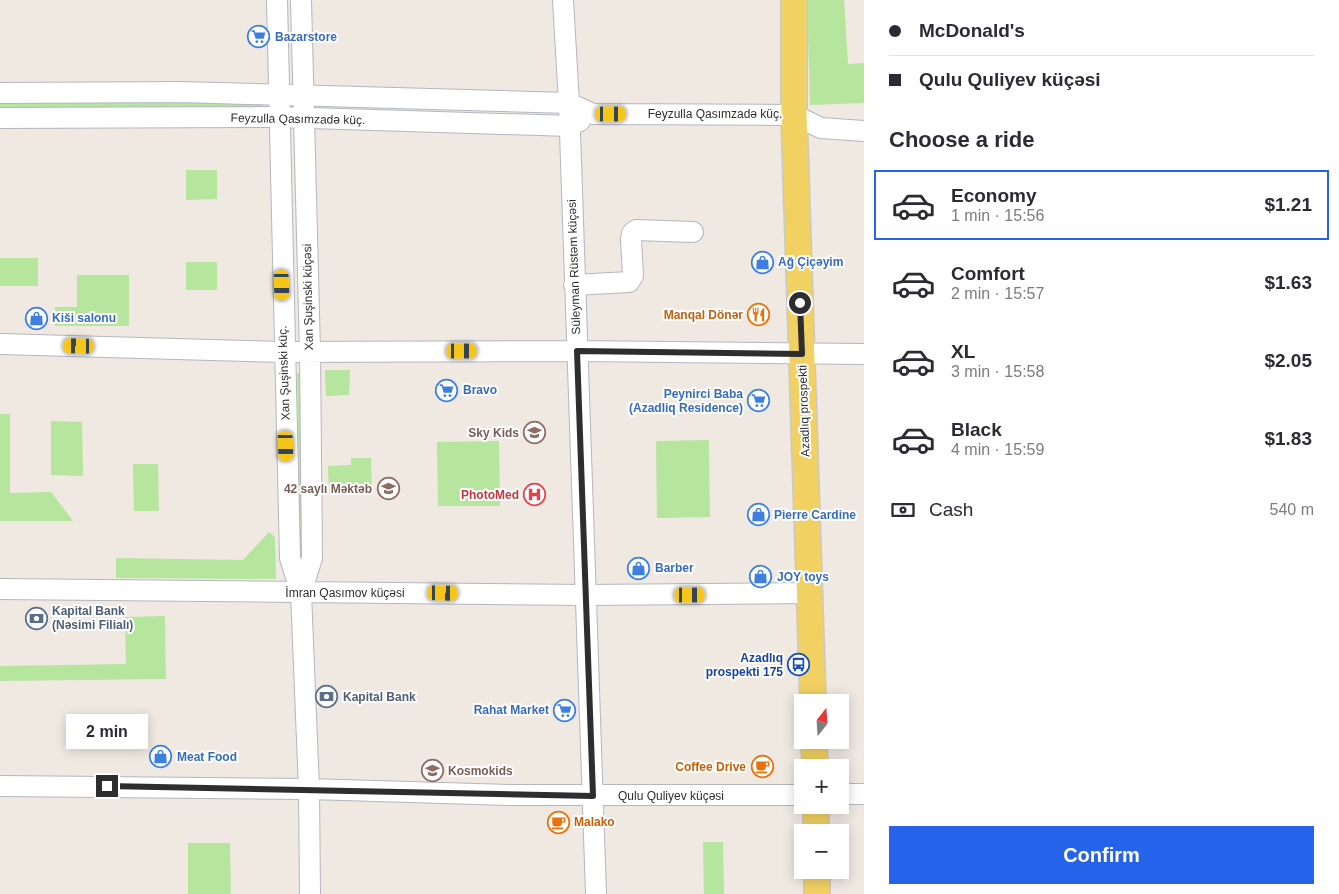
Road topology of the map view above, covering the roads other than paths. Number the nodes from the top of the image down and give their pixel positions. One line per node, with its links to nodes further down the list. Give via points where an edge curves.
1 (277, 0): 6 (street, Xan Şuşinski küç.)
2 (301, 0): 7 (street, Xan Şuşinski küçəsi)
3 (563, 0): 8 (street, Süleyman Rüstəm küçəsi)
4 (794, 0): 10 (main road, Azadlıq prospekti)
5 (0, 93): 6 (street, Feyzulla Qasımzadə küç.)
6 (277, 94): 7 (street, Feyzulla Qasımzadə küç.); 11 (street, Xan Şuşinski küç.)
7 (303, 96): 8 (street, Feyzulla Qasımzadə küç.); 13 (street, Xan Şuşinski küçəsi)
8 (569, 103): 9 (street, Feyzulla Qasımzadə küç.); 14 (street, Süleyman Rüstəm küçəsi)
9 (593, 114): 10 (street, Feyzulla Qasımzadə küç.); 14 (street, Feyzulla Qasımzadə küç.)
10 (794, 115): 15 (street, Feyzulla Qasımzadə küç., via 821,128); 22 (main road, Azadlıq prospekti)
11 (278, 117): 12 (street, Feyzulla Qasımzadə küç.); 13 (street, Feyzulla Qasımzadə küç.); 20 (street, Xan Şuşinski küç.)
12 (0, 118)
13 (304, 118): 14 (street, Feyzulla Qasımzadə küç.); 21 (street, Xan Şuşinski küçəsi)
14 (569, 126): 17 (street, Süleyman Rüstəm küçəsi)
15 (864, 131)
16 (693, 232): 17 (street, via 636,230 631,239 633,276 629,282)
17 (574, 285): 19 (street, Süleyman Rüstəm küçəsi)
18 (0, 344): 20 (street)
19 (577, 351): 21 (street); 22 (street); 27 (street, Süleyman Rüstəm küçəsi)
20 (284, 352): 21 (street); 26 (street, Xan Şuşinski küç., via 290,558)
21 (310, 352): 26 (street, Xan Şuşinski küçəsi, via 312,558)
22 (802, 354): 23 (street); 25 (main road, Azadlıq prospekti)
23 (864, 354)
24 (0, 590): 26 (street, İmran Qasımov küçəsi)
25 (810, 593): 27 (street, İmran Qasımov küçəsi); 28 (main road, Azadlıq prospekti)
26 (301, 594): 27 (street, İmran Qasımov küçəsi); 30 (street, Xan Şuşinski küç.)
27 (586, 595): 34 (street, Süleyman Rüstəm küçəsi)
28 (813, 694)
29 (0, 786): 30 (street, Qulu Quliyev küçəsi)
30 (309, 788): 34 (street, Qulu Quliyev küçəsi); 36 (street, Xan Şuşinski küç.)
31 (849, 794): 32 (street)
32 (864, 794)
33 (794, 795): 34 (street, Qulu Quliyev küçəsi)
34 (593, 796): 37 (street, Süleyman Rüstəm küçəsi)
35 (817, 879): 38 (main road)
36 (310, 894)
37 (596, 894)
38 (817, 894)

